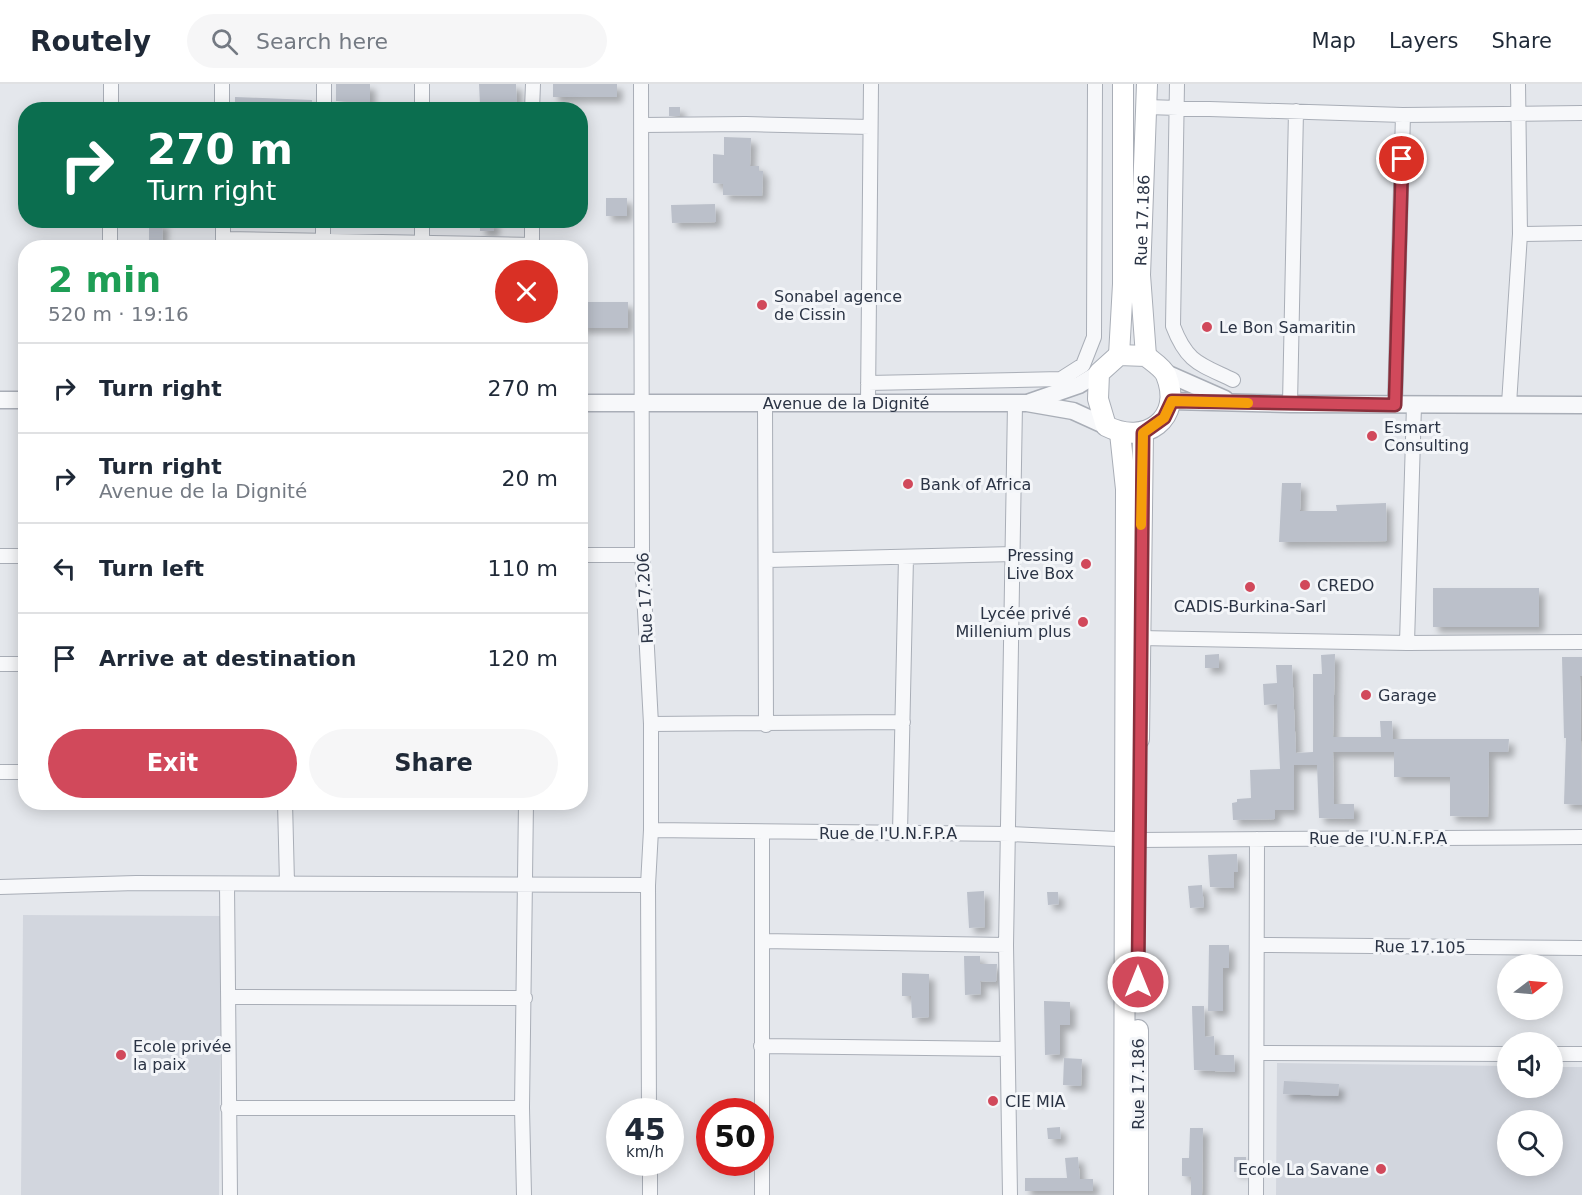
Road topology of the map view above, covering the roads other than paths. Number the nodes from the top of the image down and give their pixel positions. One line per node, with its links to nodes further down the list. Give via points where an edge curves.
1 (111, 84): 13 (street)
2 (222, 84): 14 (street)
3 (324, 84): 15 (street)
4 (422, 84): 16 (street)
5 (532, 84): 17 (street)
6 (641, 84): 24 (street, Rue 17.206)
7 (871, 84): 25 (street)
8 (1095, 84): 33 (street, via 1094,337 1083,365 1061,379)
9 (1123, 84): 28 (main road)
10 (1147, 84): 18 (main road, Rue 17.186)
11 (1177, 84): 19 (street)
12 (1518, 84): 22 (street)
13 (111, 102)
14 (222, 102)
15 (324, 102)
16 (422, 102)
17 (532, 102)
18 (1147, 107): 19 (street); 29 (main road, Rue 17.186, via 1140,275)
19 (1177, 108): 20 (street); 32 (street, via 1173,326 1190,358)
20 (1296, 111): 23 (street); 43 (street)
21 (1582, 113): 22 (street)
22 (1518, 114): 23 (street); 26 (street)
23 (1403, 115): 45 (street)
24 (643, 125): 25 (street); 40 (street, Rue 17.206)
25 (870, 127): 33 (street)
26 (1520, 234): 27 (street); 44 (street)
27 (1582, 234)
28 (1119, 355): 29 (main road); 31 (main road)
29 (1146, 356): 30 (main road)
30 (1166, 373): 37 (main road); 42 (street)
31 (1099, 374): 41 (street, via 1079,385); 48 (main road, via 1098,399)
32 (1233, 380)
33 (868, 383): 36 (street)
34 (0, 400): 35 (street)
35 (18, 400)
36 (868, 401): 38 (street, Avenue de la Dignité); 41 (street, Avenue de la Dignité)
37 (1172, 401): 42 (street); 49 (main road, via 1164,418)
38 (765, 402): 40 (street, Avenue de la Dignité); 56 (street)
39 (588, 403): 40 (street, Avenue de la Dignité)
40 (643, 403): 52 (street, Rue 17.206)
41 (1021, 403): 48 (street, Avenue de la Dignité, via 1073,411); 50 (street)
42 (1234, 403): 43 (street)
43 (1290, 404): 45 (street)
44 (1509, 404): 46 (street); 47 (street)
45 (1395, 405): 46 (street)
46 (1414, 405): 59 (street)
47 (1582, 405)
48 (1113, 429): 49 (main road); 75 (main road, via 1126,489)
49 (1143, 433): 57 (main road, Rue 17.186)
50 (1014, 554): 55 (street); 72 (street)
51 (588, 555): 52 (street)
52 (642, 555): 63 (street, Rue 17.206)
53 (0, 556): 54 (street)
54 (18, 556)
55 (906, 557): 56 (street); 62 (street)
56 (768, 560): 64 (street)
57 (1140, 638): 59 (street); 75 (main road, Rue 17.186)
58 (1582, 642): 59 (street)
59 (1407, 643)
60 (0, 664): 61 (street)
61 (18, 664)
62 (903, 722): 64 (street); 71 (street)
63 (651, 724): 64 (street); 69 (street, Rue 17.206)
64 (766, 725)
65 (0, 772): 66 (street)
66 (18, 772)
67 (285, 810): 76 (street)
68 (526, 810): 79 (street)
69 (651, 830): 70 (street, Rue de l'U.N.F.P.A); 78 (street, Rue 17.206)
70 (762, 833): 71 (street, Rue de l'U.N.F.P.A); 81 (street)
71 (900, 833): 72 (street, Rue de l'U.N.F.P.A)
72 (1010, 834): 75 (street, Rue de l'U.N.F.P.A); 82 (street)
73 (1582, 837): 74 (street, Rue de l'U.N.F.P.A)
74 (1257, 839): 75 (street, Rue de l'U.N.F.P.A); 83 (street)
75 (1131, 840): 102 (main road); 103 (main road, Rue 17.186)
76 (287, 883): 77 (street); 79 (street)
77 (227, 885): 80 (street); 85 (street)
78 (648, 885): 79 (street); 93 (street, Rue 17.206)
79 (527, 886): 86 (street)
80 (0, 887)
81 (762, 941): 82 (street); 87 (street)
82 (1006, 945): 88 (street)
83 (1258, 945): 84 (street, Rue 17.105); 89 (street)
84 (1582, 948)
85 (229, 997): 86 (street); 94 (street)
86 (525, 998): 95 (street)
87 (761, 1046): 88 (street); 100 (street)
88 (1007, 1048): 101 (street)
89 (1258, 1053): 90 (street); 104 (street)
90 (1497, 1054)
91 (1563, 1054): 92 (street)
92 (1582, 1054)
93 (650, 1098)
94 (228, 1108): 95 (street); 97 (street)
95 (522, 1108): 98 (street)
96 (650, 1176): 99 (street)
97 (230, 1195)
98 (524, 1195)
99 (650, 1195)
100 (762, 1195)
101 (1010, 1195)
102 (1124, 1195)
103 (1138, 1195)
104 (1256, 1195)

